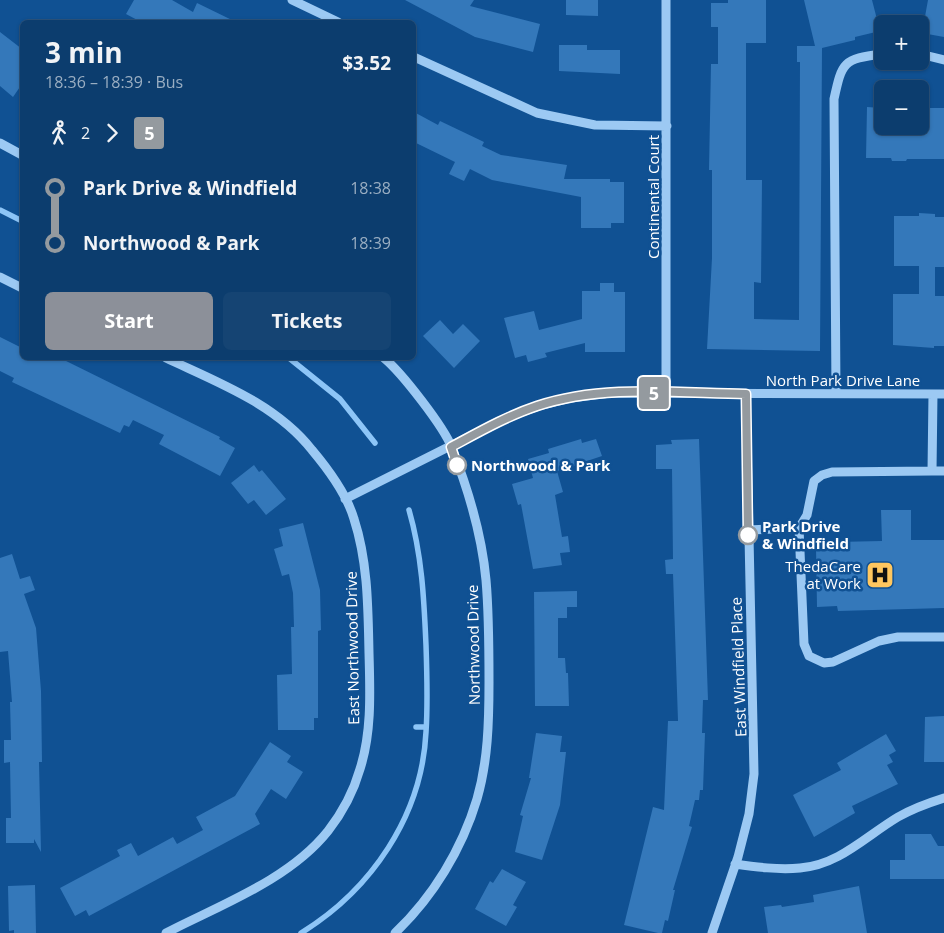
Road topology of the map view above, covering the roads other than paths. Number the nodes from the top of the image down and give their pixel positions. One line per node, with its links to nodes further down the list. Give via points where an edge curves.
1 (292, 0): 3 (street)
2 (666, 0): 8 (street, Continental Court)
3 (334, 20)
4 (874, 56): 16 (street, via 848,62 840,71 834,99)
5 (929, 56): 7 (street)
6 (416, 59): 8 (street, via 538,113 595,125)
7 (944, 60)
8 (667, 126): 15 (street, Continental Court)
9 (0, 143): 10 (street)
10 (20, 154)
11 (0, 277): 12 (street)
12 (20, 287)
13 (170, 360): 23 (street, East Northwood Drive, via 262,406 281,419 312,449)
14 (386, 360): 20 (street, Northwood Drive, via 424,404)
15 (666, 393): 17 (street, North Park Drive Lane); 20 (street, North Park Drive Lane, via 591,395 538,406 508,417)
16 (836, 393): 17 (street, North Park Drive Lane); 18 (street, North Park Drive Lane)
17 (746, 394): 25 (street, East Windfield Place)
18 (934, 394): 19 (street, North Park Drive Lane); 21 (street)
19 (944, 394)
20 (451, 447): 23 (street, North Park Drive Lane); 30 (street, Northwood Drive, via 475,520 486,579 489,666 486,758 477,798 460,843 444,872)
21 (932, 470): 22 (street); 24 (street, via 832,472 822,475 814,481 807,515)
22 (944, 471)
23 (345, 499): 29 (street, East Northwood Drive, via 354,518 366,572 370,689 368,730 361,768 347,801 329,830 313,847 270,878)
24 (800, 528): 25 (street); 26 (street, via 804,644 809,656 824,663 832,662 879,641 898,637)
25 (748, 530): 28 (street, East Windfield Place, via 754,774 749,814)
26 (944, 636)
27 (944, 798): 28 (street, via 898,817 843,855 823,863 776,869)
28 (735, 864): 31 (street, East Windfield Place)
29 (166, 933)
30 (395, 933)
31 (712, 933)

